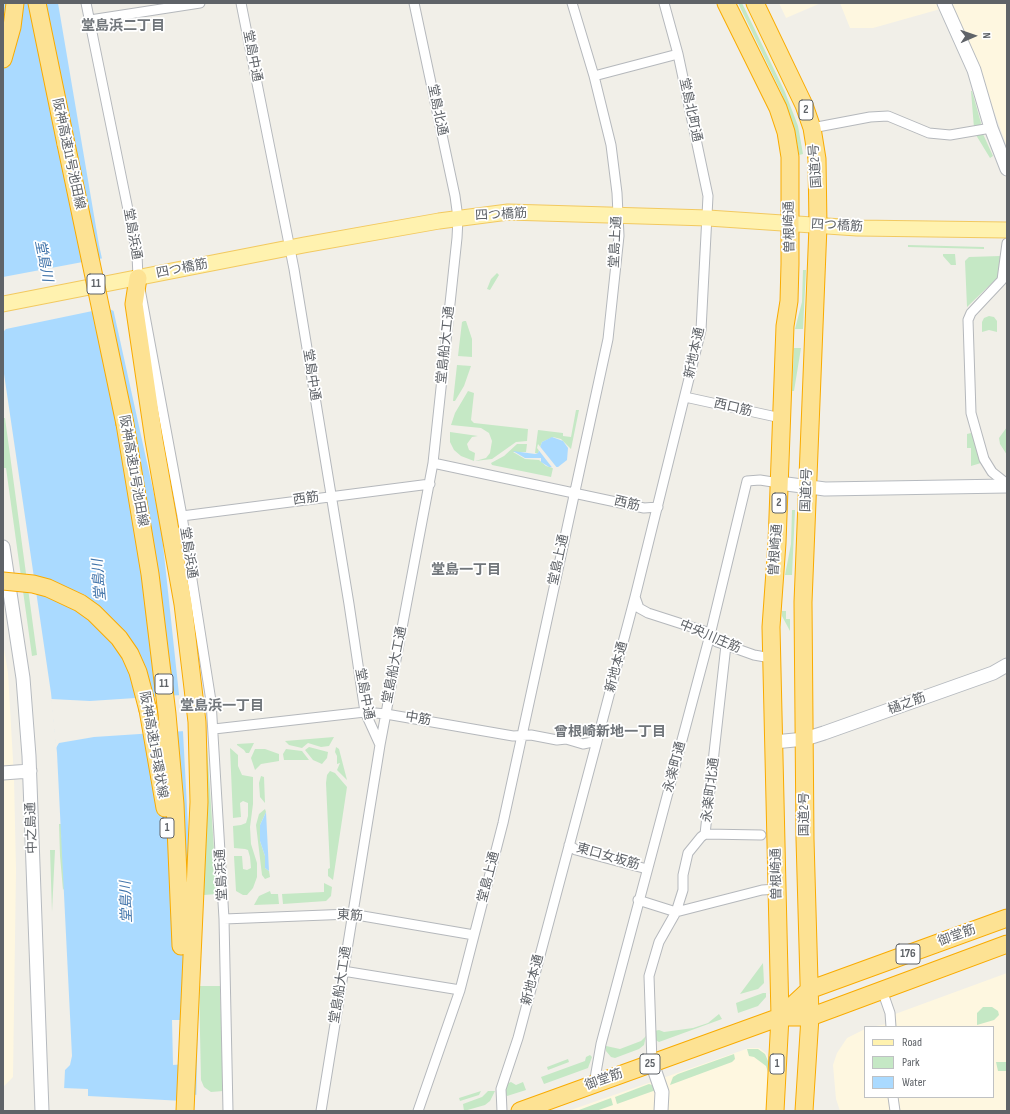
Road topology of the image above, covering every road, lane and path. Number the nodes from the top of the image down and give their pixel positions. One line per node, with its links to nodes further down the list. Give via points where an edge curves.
1 (37, 3): 69 (highway, 阪神高速11号池田線 / 11, bridge, via 125,424 150,574 171,757)
2 (86, 3): 12 (street, 堂島浜通)
3 (200, 3): 12 (street)
4 (241, 3): 26 (street, 堂島中通)
5 (414, 3): 20 (street, 堂島北通)
6 (572, 3): 15 (street, 堂島上通)
7 (664, 3): 13 (street, 堂島北町通)
8 (726, 3): 22 (highway, 曽根崎通 / 2, via 778,108 786,132 790,157)
9 (756, 3): 16 (highway, 国道2号 / 2)
10 (944, 3): 17 (street, via 974,70)
11 (15, 4): 14 (highway, via 12,27)
12 (90, 20): 27 (street, 堂島浜通, via 137,254)
13 (678, 54): 15 (street); 21 (street, 堂島北町通, via 708,196)
14 (3, 58)
15 (594, 76): 19 (street, 堂島上通, via 611,145)
16 (812, 128): 17 (street, via 888,116 929,133 950,135); 23 (highway, 国道2号 / 2, via 817,159)
17 (991, 128): 18 (street)
18 (1007, 169)
19 (618, 216): 20 (main road, 四つ橋筋, via 508,212); 21 (main road, 四つ橋筋); 36 (street, 堂島上通, via 619,236 608,339)
20 (458, 218): 26 (main road, 四つ橋筋); 31 (street, 堂島船大工通)
21 (708, 218): 22 (main road, 四つ橋筋); 29 (street, 新地本通, via 701,330)
22 (789, 223): 23 (main road, 四つ橋筋); 30 (highway, 曽根崎通 / 2, via 789,301 785,326)
23 (818, 226): 24 (main road, 四つ橋筋); 35 (highway, 国道2号 / 2)
24 (1007, 230)
25 (1007, 243): 34 (street, via 1002,280 971,313 968,320 971,413 984,459 992,472)
26 (290, 248): 27 (main road, 四つ橋筋); 37 (street, 堂島中通)
27 (138, 278): 28 (main road, 四つ橋筋); 39 (street, 堂島浜通); 81 (highway, via 134,304 183,604 197,722 199,802)
28 (3, 304)
29 (685, 397): 30 (street, 西口筋); 38 (street, 新地本通)
30 (781, 418): 32 (highway, 曽根崎通 / 2)
31 (433, 463): 33 (street, 堂島船大工通); 36 (street, 西筋)
32 (779, 483): 35 (street); 43 (street, 永楽町通, via 747,481); 45 (highway, 曽根崎通 / 2)
33 (430, 484): 37 (street, 西筋); 48 (street, 堂島船大工通)
34 (1007, 485): 35 (street, via 825,490)
35 (807, 488): 51 (highway, 国道2号 / 2, via 803,602)
36 (574, 492): 38 (street, 西筋, via 644,508); 50 (street, 堂島上通)
37 (331, 496): 39 (street, 西筋); 47 (street, 堂島中通)
38 (658, 507): 42 (street, 新地本通)
39 (182, 516): 49 (street, 堂島浜通)
40 (3, 547): 41 (street, 中之島通)
41 (5, 578): 55 (street, 中之島通, via 23,678); 69 (highway, 阪神高速1号環状線 / 1, bridge, via 43,587 80,603 107,624 130,654 144,691 157,758)
42 (635, 597): 43 (street, 中央川庄筋, via 637,605 643,611); 52 (street, 新地本通)
43 (710, 635): 44 (street, 中央川庄筋, via 717,642); 60 (street, 永楽町通)
44 (726, 645): 45 (street, 中央川庄筋); 57 (street, 永楽町北通)
45 (771, 658): 53 (highway, 曽根崎通 / 2)
46 (1007, 665): 51 (street, 樋之筋, via 994,673)
47 (365, 712): 48 (street, 中筋); 49 (street, 中筋); 54 (street, 堂島中通)
48 (386, 714): 50 (street, 中筋, via 513,736); 54 (street, 堂島船大工通)
49 (214, 729): 66 (street, 堂島浜通)
50 (521, 735): 52 (street, 中筋, via 566,739 583,744); 67 (street, 堂島上通)
51 (804, 739): 53 (street, 樋之筋); 72 (highway, 国道2号 / 2)
52 (598, 741): 59 (street, 新地本通)
53 (774, 742): 61 (highway, 曽根崎通 / 2)
54 (380, 745): 64 (street, 堂島船大工通)
55 (30, 771): 56 (street); 80 (street, 中之島通)
56 (3, 773)
57 (705, 834): 58 (street); 63 (street, 永楽町北通, via 688,853 683,875 683,890)
58 (761, 835)
59 (569, 845): 60 (street, 東口女坂筋, via 576,850); 85 (street, 新地本通, via 518,1038 500,1089)
60 (647, 869): 62 (street, 永楽町通)
61 (777, 888): 63 (street); 74 (highway, 曽根崎通 / 2)
62 (638, 900): 63 (street); 78 (street, 永楽町通, via 601,1044)
63 (676, 912): 77 (street, 永楽町北通, via 659,942 649,976)
64 (352, 914): 66 (street, 東筋); 67 (street, 東筋); 70 (street, 堂島船大工通)
65 (1007, 918): 72 (highway, 御堂筋 / 176)
66 (224, 919): 82 (street, 堂島浜通)
67 (474, 935): 71 (street, 堂島上通)
68 (1007, 944): 73 (highway, 御堂筋 / 176)
69 (181, 946): 81 (highway, 阪神高速1号環状線 / 1)
70 (343, 971): 71 (street); 83 (street, 堂島船大工通)
71 (460, 990): 84 (street, 堂島上通)
72 (809, 990): 74 (highway, 御堂筋 / 176); 75 (highway, 2)
73 (882, 990): 75 (highway, 御堂筋 / 176); 76 (street, via 890,1013)
74 (780, 1017): 75 (highway, 御堂筋 / 176); 77 (highway, 御堂筋 / 25); 88 (highway, 曽根崎通 / 1)
75 (810, 1017): 89 (highway)
76 (891, 1026)
77 (652, 1063): 78 (highway, 御堂筋 / 25); 87 (street, 永楽町北通, via 662,1092)
78 (594, 1084): 86 (highway, 御堂筋 / 25)
79 (893, 1098): 90 (street)
80 (42, 1111)
81 (185, 1111)
82 (228, 1111)
83 (321, 1111)
84 (418, 1111)
85 (502, 1111)
86 (520, 1111)
87 (661, 1111)
88 (775, 1111)
89 (804, 1111)
90 (895, 1111)

